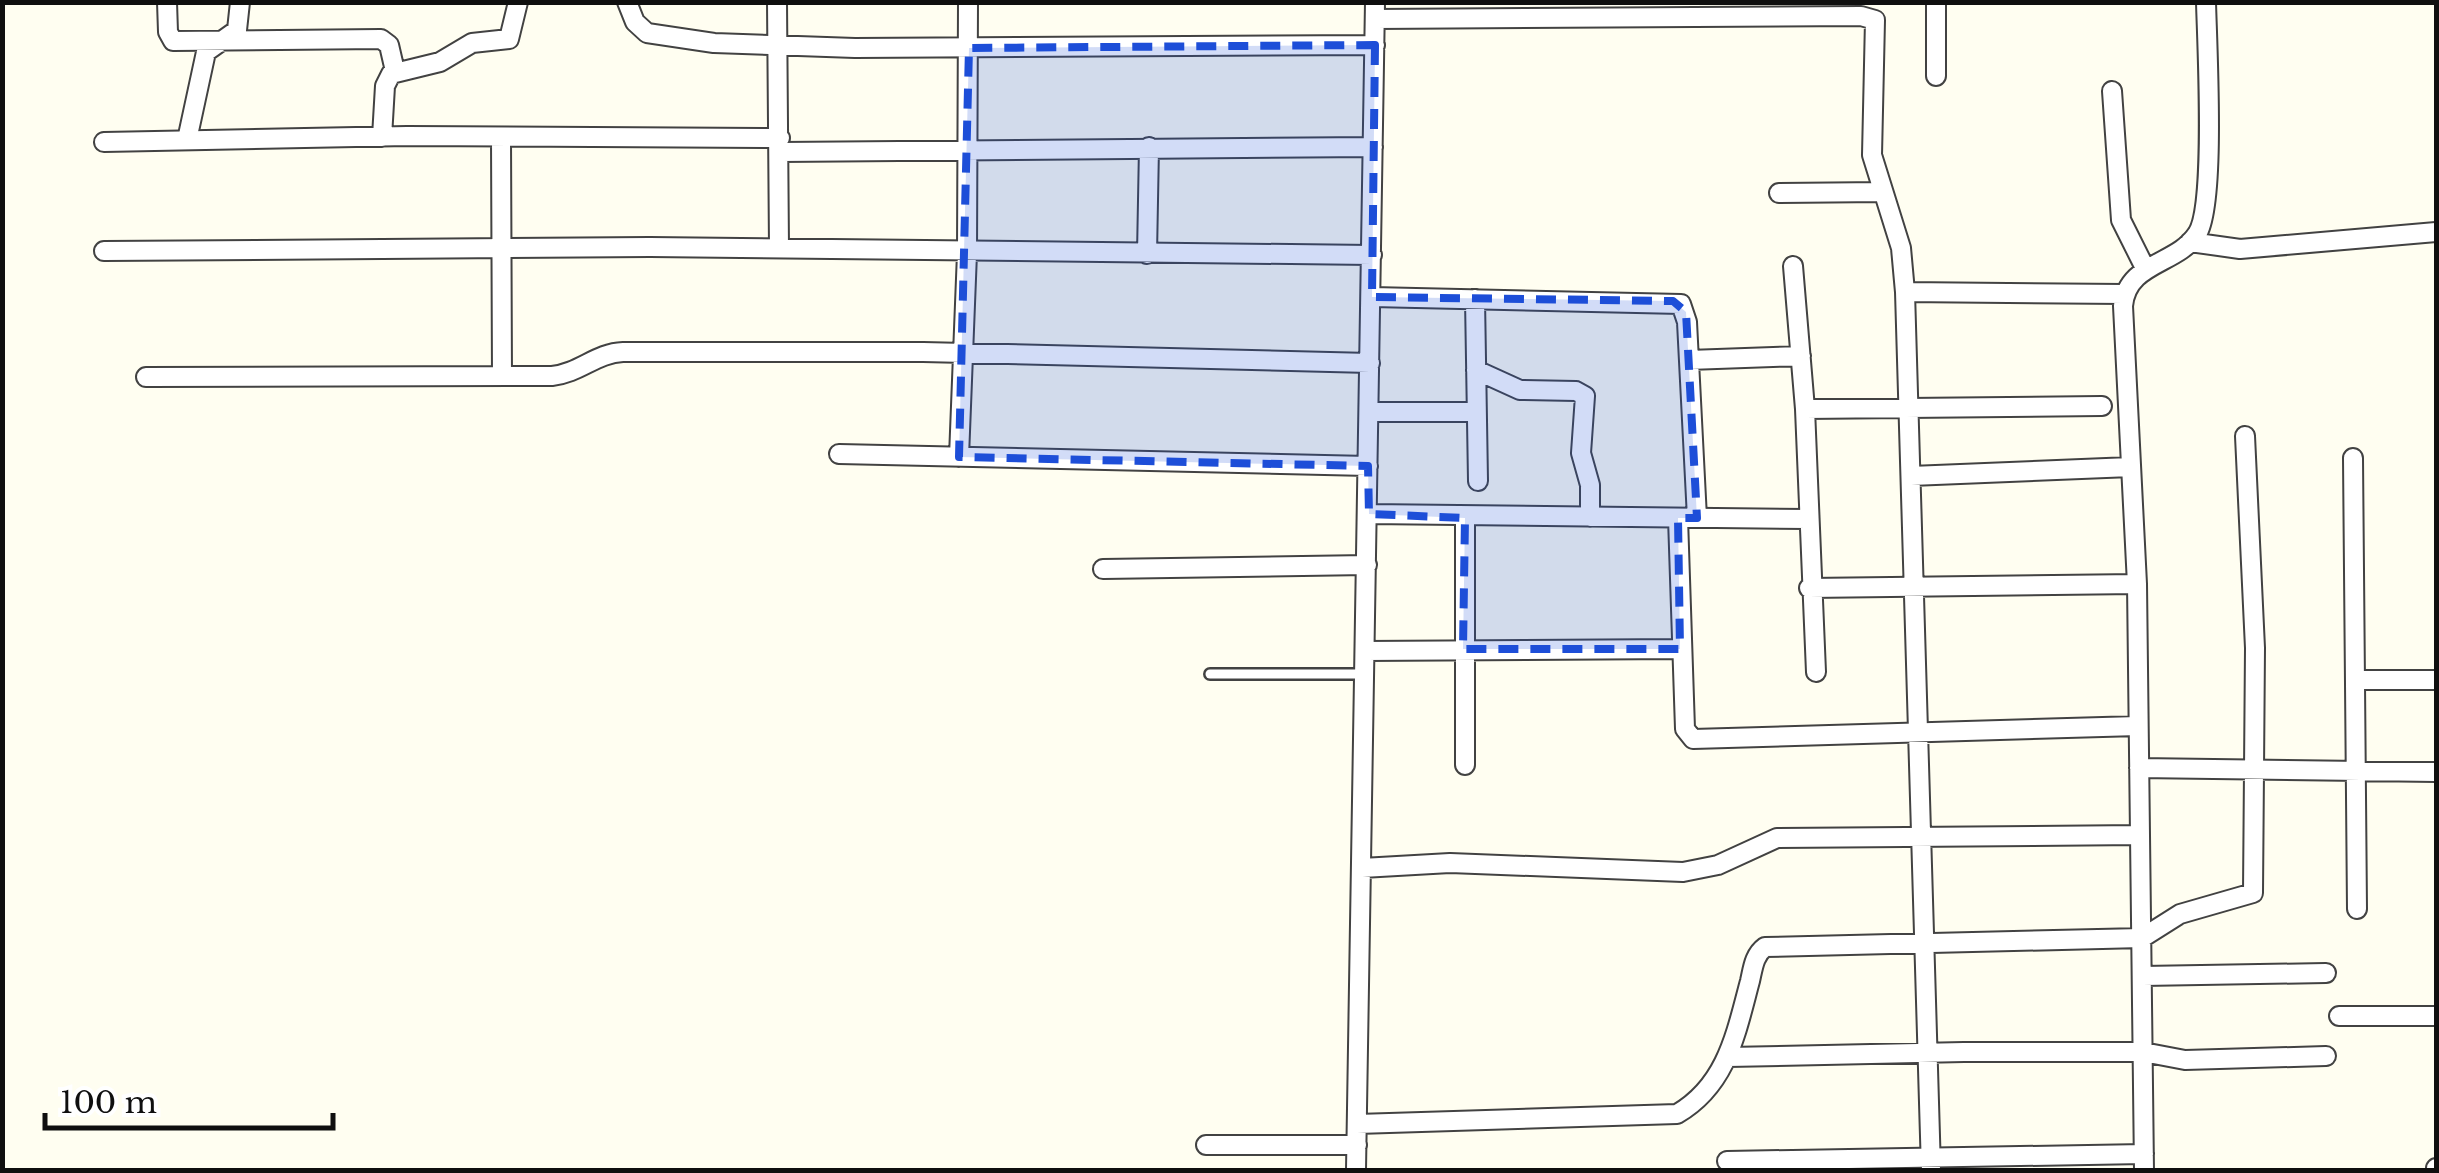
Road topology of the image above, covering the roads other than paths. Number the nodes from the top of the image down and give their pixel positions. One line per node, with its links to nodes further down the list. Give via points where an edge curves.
1 (167, 2): 14 (street, via 169,38)
2 (240, 2): 14 (street, via 237,30)
3 (518, 2): 18 (street, via 509,39 472,43 440,62)
4 (627, 2): 16 (street, via 647,33)
5 (777, 2): 16 (street)
6 (968, 2): 17 (street)
7 (1936, 2): 19 (street)
8 (2206, 2): 32 (street, via 2204,201 2201,227)
9 (1799, 10): 11 (street); 12 (street, via 1860,16)
10 (1375, 11): 13 (street); 15 (street)
11 (1612, 11): 13 (street)
12 (1876, 11): 30 (street, via 1871,146)
13 (1488, 12)
14 (213, 42): 18 (street, via 384,40); 23 (street, via 202,61)
15 (1375, 45): 17 (street); 26 (street)
16 (780, 46): 17 (street); 25 (street)
17 (970, 48): 28 (street)
18 (395, 72): 21 (street, via 385,86)
19 (1936, 76)
20 (2112, 91): 40 (street, via 2121,220)
21 (382, 136): 22 (street); 23 (street)
22 (500, 138): 25 (street); 34 (street)
23 (187, 140): 24 (street)
24 (104, 142)
25 (781, 145): 28 (street); 33 (street)
26 (1373, 147): 27 (street); 38 (street)
27 (1149, 148): 28 (street); 37 (street)
28 (968, 150): 36 (street)
29 (1779, 192): 30 (street)
30 (1884, 192): 41 (street)
31 (2436, 232): 32 (street, via 2240,249)
32 (2190, 242): 40 (street)
33 (779, 248): 34 (street); 36 (street)
34 (501, 250): 35 (street); 50 (street)
35 (104, 251)
36 (967, 253): 37 (street); 45 (street)
37 (1148, 254): 38 (street)
38 (1372, 254): 43 (street)
39 (1794, 266): 46 (street)
40 (2146, 270): 42 (street)
41 (1905, 292): 42 (street); 53 (street)
42 (2124, 294): 62 (street)
43 (1372, 297): 44 (street); 48 (street)
44 (1475, 299): 47 (street, via 1673,301 1686,312); 49 (street)
45 (964, 353): 48 (street); 50 (street, via 608,352 567,374); 59 (street)
46 (1802, 356): 47 (street); 54 (street)
47 (1689, 360): 68 (street)
48 (1370, 363): 55 (street)
49 (1476, 370): 56 (street); 66 (street, via 1520,390 1585,396 1581,453)
50 (502, 375): 51 (street)
51 (146, 377)
52 (2102, 406): 53 (street)
53 (1909, 408): 54 (street); 63 (street)
54 (1805, 410): 69 (street)
55 (1369, 412): 56 (street); 61 (street)
56 (1476, 412): 64 (street)
57 (2245, 436): 87 (street)
58 (839, 454): 59 (street)
59 (959, 457): 61 (street)
60 (2353, 458): 81 (street)
61 (1368, 466): 65 (street)
62 (2131, 467): 63 (street); 72 (street)
63 (1912, 476): 74 (street)
64 (1478, 481)
65 (1369, 514): 67 (street); 70 (street)
66 (1590, 516): 67 (street); 68 (street)
67 (1466, 518): 75 (street)
68 (1688, 518): 69 (street); 76 (street)
69 (1807, 519): 73 (street)
70 (1367, 564): 71 (street); 77 (street)
71 (1104, 569)
72 (2137, 584): 74 (street); 83 (street)
73 (1809, 588): 74 (street); 78 (street)
74 (1916, 590): 84 (street)
75 (1463, 648): 76 (street); 77 (street); 85 (street)
76 (1680, 648): 84 (street, via 1685,729 1694,739)
77 (1364, 651): 80 (street)
78 (1816, 672)
79 (1210, 674): 80 (lane)
80 (1364, 674): 92 (street)
81 (2357, 680): 82 (street); 88 (street)
82 (2436, 680)
83 (2138, 726): 84 (street); 86 (street)
84 (1922, 734): 91 (street)
85 (1466, 765)
86 (2138, 768): 87 (street); 90 (street)
87 (2255, 770): 88 (street); 94 (street, via 2253,893 2180,914)
88 (2358, 770): 89 (street); 93 (street)
89 (2436, 772)
90 (2140, 835): 91 (street); 94 (street)
91 (1924, 839): 92 (street, via 1767,840 1718,865 1683,872 1450,863); 95 (street)
92 (1362, 868): 104 (street)
93 (2357, 909)
94 (2142, 938): 95 (street); 97 (street)
95 (1927, 942): 101 (street); 103 (street, via 1765,947 1755,960)
96 (2326, 973): 97 (street)
97 (2143, 976): 100 (street)
98 (2338, 1016): 99 (street)
99 (2436, 1016)
100 (2143, 1052): 101 (street); 102 (street, via 2185,1060); 108 (street)
101 (1930, 1053): 103 (street); 109 (street)
102 (2326, 1056)
103 (1728, 1057): 104 (street, via 1689,1107 1662,1118)
104 (1358, 1124): 105 (street)
105 (1357, 1144): 106 (street); 110 (street)
106 (1206, 1145)
107 (1727, 1161): 109 (street)
108 (2144, 1162): 109 (street)
109 (1931, 1165)
110 (1356, 1170)

